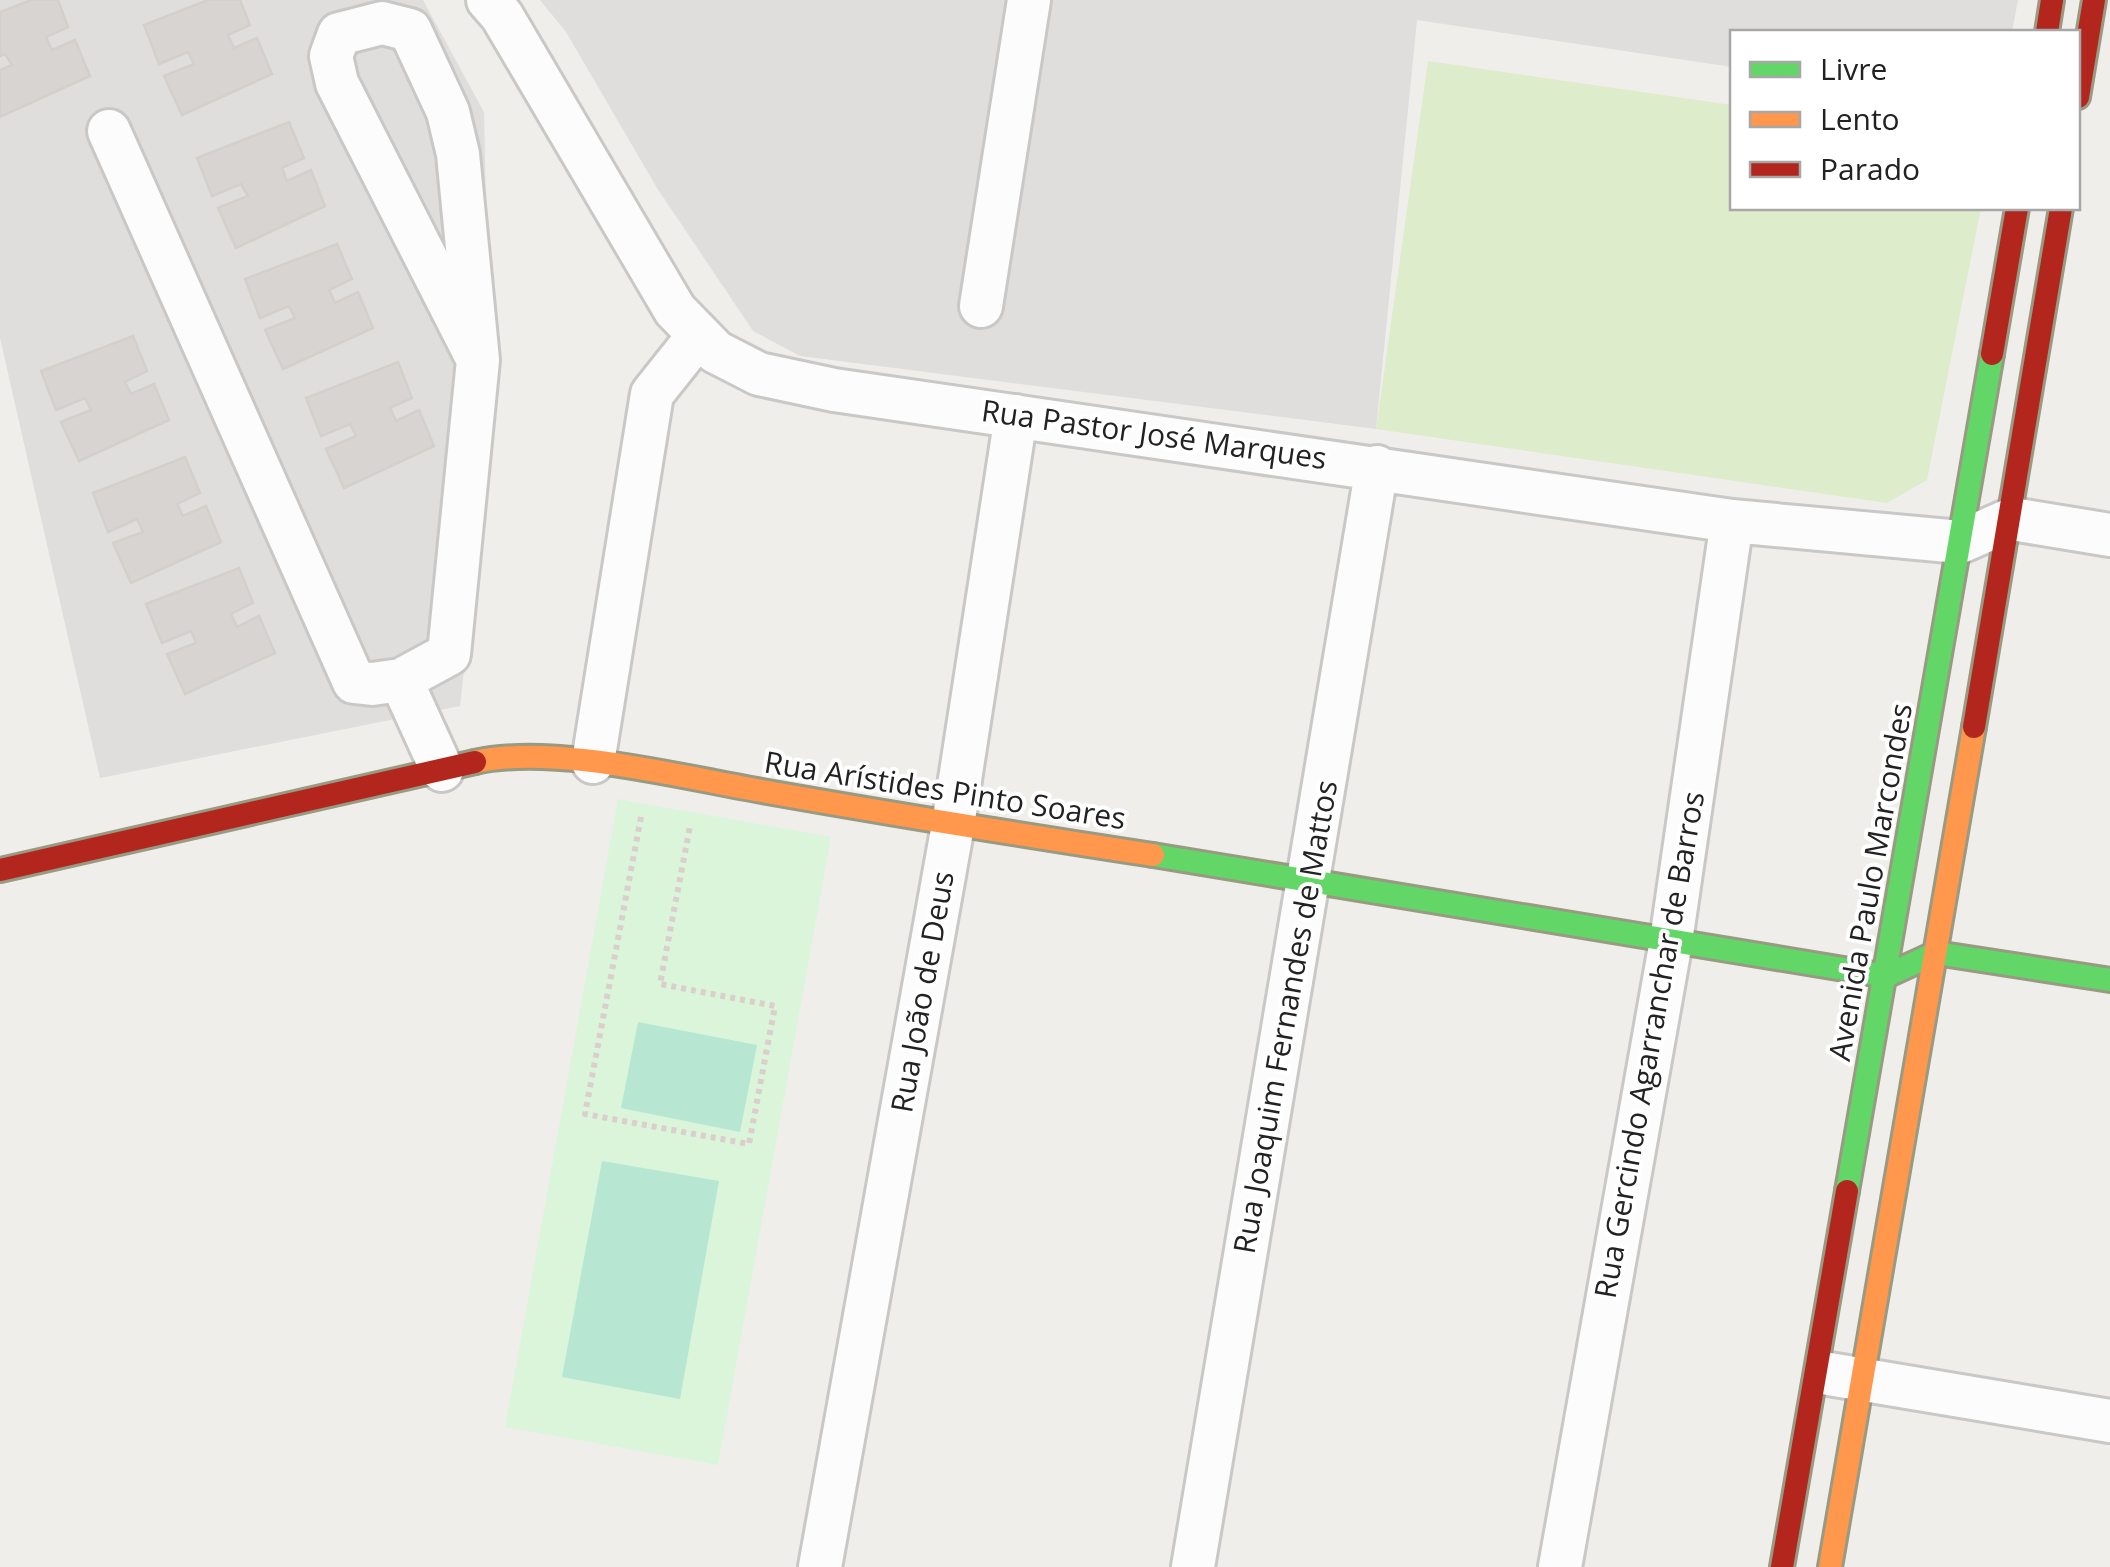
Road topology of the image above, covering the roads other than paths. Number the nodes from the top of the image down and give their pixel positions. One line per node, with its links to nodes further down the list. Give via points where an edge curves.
1 (488, 0): 13 (street, Rua Pastor José Marques, via 675,310)
2 (1028, 0): 12 (street)
3 (2052, 0): 5 (street)
4 (2094, 0): 6 (street)
5 (2047, 30)
6 (2080, 86)
7 (2080, 98): 8 (street)
8 (2110, 104)
9 (109, 131): 21 (street, via 354,682)
10 (2017, 210): 20 (street, Avenida Paulo Marcondes)
11 (2060, 210): 17 (street)
12 (981, 306)
13 (699, 335): 15 (street, Rua Pastor José Marques, via 758,374); 22 (street, via 652,394)
14 (478, 360): 14 (street, via 448,112 410,30 382,23 340,34 331,56 338,83); 21 (street, via 449,654)
15 (1016, 416): 16 (street, Rua Pastor José Marques); 24 (street, Rua João de Deus)
16 (1377, 467): 18 (street, Rua Pastor José Marques); 26 (street, Rua Joaquim Fernandes de Mattos)
17 (2012, 520): 19 (street); 20 (street, Rua Pastor José Marques); 28 (street)
18 (1732, 522): 20 (street, Rua Pastor José Marques); 27 (street, Rua Gercindo Agarranchar de Barros)
19 (2110, 535)
20 (1960, 542): 29 (street, Avenida Paulo Marcondes)
21 (401, 680): 23 (street)
22 (592, 762): 23 (street, Rua Arístides Pinto Soares, via 498,757); 24 (street, Rua Arístides Pinto Soares)
23 (442, 770): 25 (street, Rua Arístides Pinto Soares)
24 (953, 825): 26 (street, Rua Arístides Pinto Soares); 34 (street, Rua João de Deus)
25 (0, 870)
26 (1310, 879): 27 (street, Rua Arístides Pinto Soares); 35 (street, Rua Joaquim Fernandes de Mattos)
27 (1672, 941): 29 (street, Rua Arístides Pinto Soares); 36 (street, Rua Gercindo Agarranchar de Barros)
28 (1936, 953): 29 (street); 30 (street); 32 (street)
29 (1886, 976): 31 (street, Avenida Paulo Marcondes)
30 (2110, 980)
31 (1814, 1372): 32 (street); 37 (street, Avenida Paulo Marcondes)
32 (1860, 1378): 33 (street); 38 (street)
33 (2110, 1421)
34 (820, 1567)
35 (1193, 1567)
36 (1560, 1567)
37 (1782, 1567)
38 (1830, 1567)

